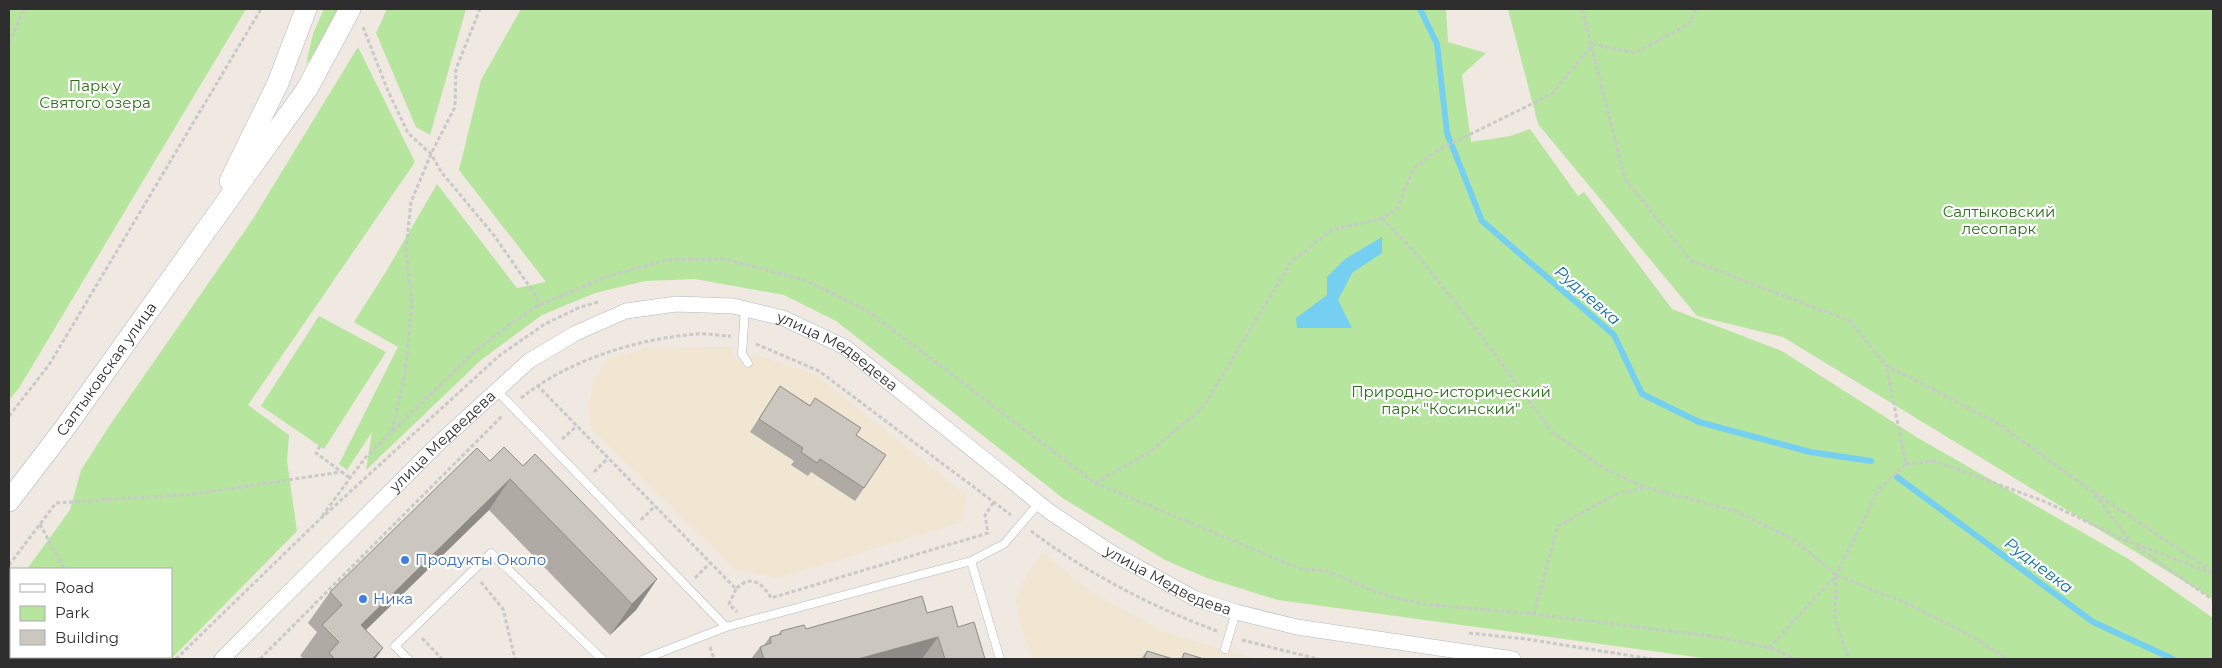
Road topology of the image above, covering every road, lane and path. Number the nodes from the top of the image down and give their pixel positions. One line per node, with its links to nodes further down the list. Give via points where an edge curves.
1 (24, 9): 8 (path)
2 (261, 9): 21 (path, via 49,365)
3 (306, 9): 12 (main road, Салтыковская улица, via 278,83)
4 (480, 9): 10 (path, via 456,69 455,107)
5 (1582, 9): 9 (path)
6 (1696, 9): 9 (path, via 1689,24 1635,53)
7 (355, 13): 10 (path, via 408,133); 12 (main road, Салтыковская улица, via 307,88)
8 (9, 43)
9 (1593, 44): 11 (path, via 1552,94 1436,152 1413,170 1397,210); 17 (path, via 1625,179 1690,260 1850,321)
10 (431, 154): 23 (path, via 411,202 406,249 412,304 406,372); 23 (path, via 442,173 493,234 539,305 474,352)
11 (1382, 218): 31 (path, via 1473,325 1552,432 1605,469); 53 (path, via 1332,230 1291,262 1203,407 1150,452 1095,482 1301,569 1327,571 1384,595 1422,604)
12 (202, 237): 33 (main road, Салтыковская улица)
13 (604, 300): 38 (path, via 545,324 500,355)
14 (744, 308): 15 (lane); 19 (street, улица Медведева, via 676,304 626,311 576,333 529,361); 35 (street, улица Медведева, via 783,318 845,347)
15 (741, 337): 16 (lane, via 742,354); 18 (path, via 698,334 652,340 602,355); 34 (path, via 820,371)
16 (748, 363)
17 (1886, 365): 27 (path); 32 (path, via 1996,423)
18 (537, 385): 20 (path); 22 (path)
19 (496, 390): 20 (lane); 61 (street, улица Медведева)
20 (511, 406): 25 (lane); 62 (path)
21 (9, 416)
22 (577, 426): 25 (path); 26 (path)
23 (392, 432): 29 (path)
24 (320, 446): 28 (path, via 316,453)
25 (552, 448): 30 (lane)
26 (608, 458): 30 (path); 36 (path)
27 (1906, 464): 41 (path, via 1935,461 2046,502); 48 (path, via 1880,489)
28 (341, 472): 29 (path); 39 (path, via 194,494 56,503)
29 (350, 478): 38 (path)
30 (584, 481): 40 (lane)
31 (1648, 488): 48 (path, via 1735,511 1795,540); 53 (path, via 1618,493 1558,526)
32 (2092, 491): 41 (path); 47 (path)
33 (9, 501)
34 (994, 502): 37 (path); 50 (path, via 985,515 988,533 771,598 766,587 753,581 741,583)
35 (1039, 503): 42 (lane, via 1004,544); 52 (street, улица Медведева, via 1112,553 1196,599)
36 (655, 506): 40 (path); 43 (path)
37 (1003, 509)
38 (317, 522): 60 (path)
39 (40, 524): 44 (path); 45 (path)
40 (632, 530): 49 (lane)
41 (2131, 542): 47 (path); 51 (path)
42 (970, 561): 54 (lane); 68 (lane)
43 (710, 563): 49 (path); 50 (path)
44 (9, 565)
45 (63, 568)
46 (472, 572): 56 (lane); 65 (path, via 503,609); 66 (lane, via 491,553)
47 (2213, 573)
48 (1836, 575): 58 (path); 72 (path, via 1835,619); 73 (path, via 1913,606)
49 (687, 586): 55 (lane)
50 (736, 589): 54 (path, via 730,604)
51 (2213, 600)
52 (1236, 612): 59 (lane); 69 (street, улица Медведева, via 1297,627)
53 (1534, 614): 58 (path, via 1718,637)
54 (746, 621): 55 (lane)
55 (726, 627): 67 (lane)
56 (414, 628): 63 (lane, via 395,646); 64 (path)
57 (1459, 632): 70 (path)
58 (1769, 648): 71 (path)
59 (1224, 649)
60 (176, 659)
61 (222, 659)
62 (260, 659)
63 (408, 659)
64 (442, 659)
65 (515, 659)
66 (602, 659)
67 (644, 659)
68 (1000, 659)
69 (1513, 659)
70 (1652, 659)
71 (1798, 659)
72 (1849, 659)
73 (2008, 659)

